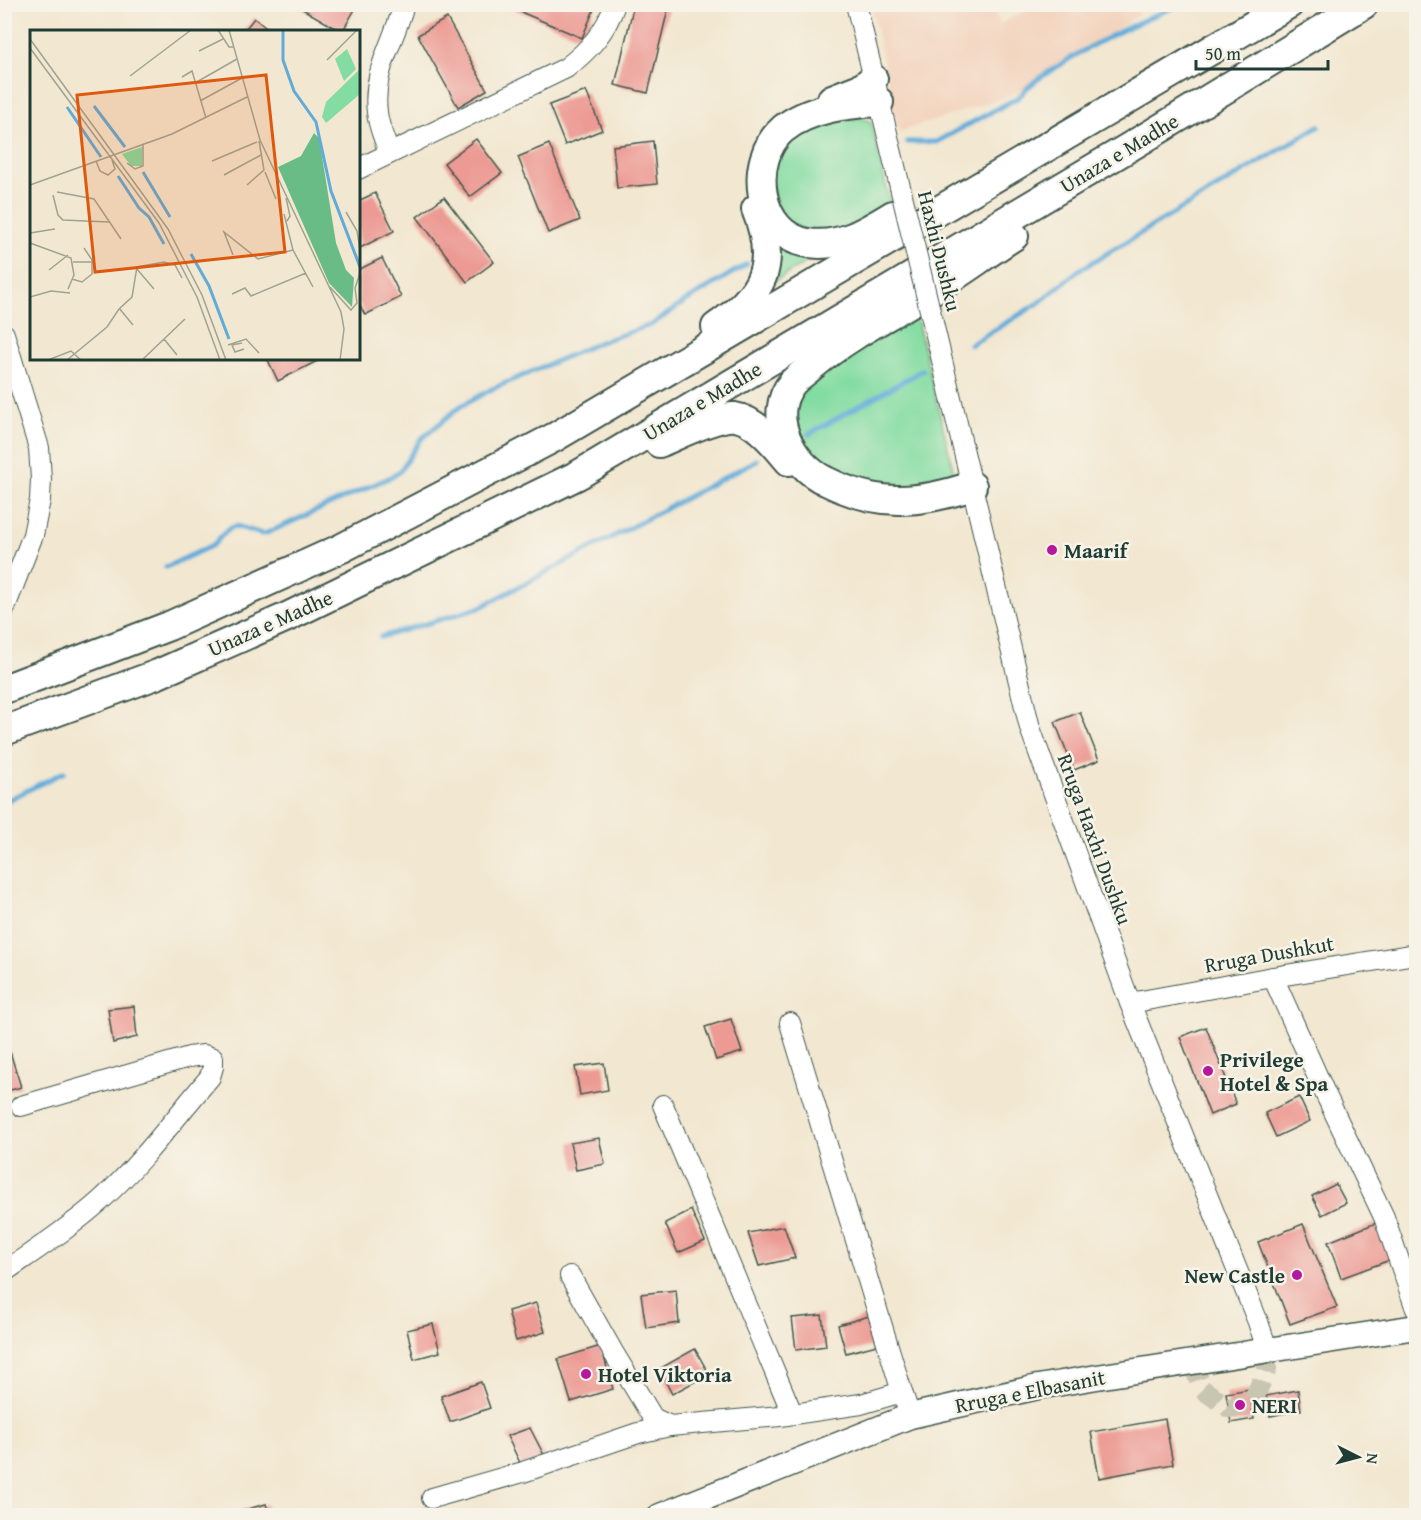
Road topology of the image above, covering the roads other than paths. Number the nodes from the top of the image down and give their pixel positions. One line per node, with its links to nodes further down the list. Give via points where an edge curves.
1 (404, 4): 9 (street, via 379,70 376,91 377,115)
2 (615, 4): 9 (street, via 606,28 566,68)
3 (856, 4): 6 (street)
4 (1289, 4): 7 (highway, Unaza e Madhe)
5 (1364, 4): 8 (highway, Unaza e Madhe)
6 (876, 91): 7 (highway, via 798,119 782,130 770,147 763,162 761,182 769,214 785,235 819,244 860,235 1072,111); 11 (street, Haxhi Dushku, bridge); 13 (highway, via 863,87 794,110 770,127 761,139 750,182 768,252 760,282 733,316 635,378)
7 (1135, 96): 13 (highway, Unaza e Madhe)
8 (1153, 133): 14 (highway, Unaza e Madhe); 15 (highway, via 1104,181 832,349 792,383 782,416 784,434 793,452 822,480 841,489 903,501)
9 (389, 153): 10 (street)
10 (360, 168)
11 (934, 327): 15 (street, Rruga Haxhi Dushku)
12 (4, 334): 16 (street, via 39,448 41,479 33,536)
13 (555, 437): 17 (highway, Unaza e Madhe, via 332,553 169,626)
14 (578, 475): 15 (highway, via 721,418 736,417 768,437 802,474 826,490 873,506 919,510); 18 (highway, Unaza e Madhe, via 287,617 158,674)
15 (974, 495): 21 (street, Rruga Haxhi Dushku, via 1030,728)
16 (4, 610)
17 (4, 689)
18 (4, 731)
19 (1416, 954): 20 (street, Rruga Dushkut)
20 (1274, 977): 21 (street, Rruga Dushkut); 27 (street, via 1384,1217)
21 (1130, 1004): 29 (street, Rruga Haxhi Dushku)
22 (790, 1023): 30 (street)
23 (663, 1105): 31 (street)
24 (21, 1106): 25 (street, via 189,1057 213,1058 210,1077 102,1199)
25 (4, 1272)
26 (570, 1276): 33 (street, via 653,1418)
27 (1416, 1309)
28 (1416, 1327): 29 (main road, Rruga e Elbasanit)
29 (1267, 1349): 32 (main road, Rruga e Elbasanit, via 1038,1387)
30 (903, 1392): 31 (street, via 861,1404); 32 (street)
31 (792, 1413): 33 (street)
32 (910, 1416): 35 (main road, Rruga e Elbasanit)
33 (670, 1426): 34 (street)
34 (432, 1498)
35 (660, 1515)

